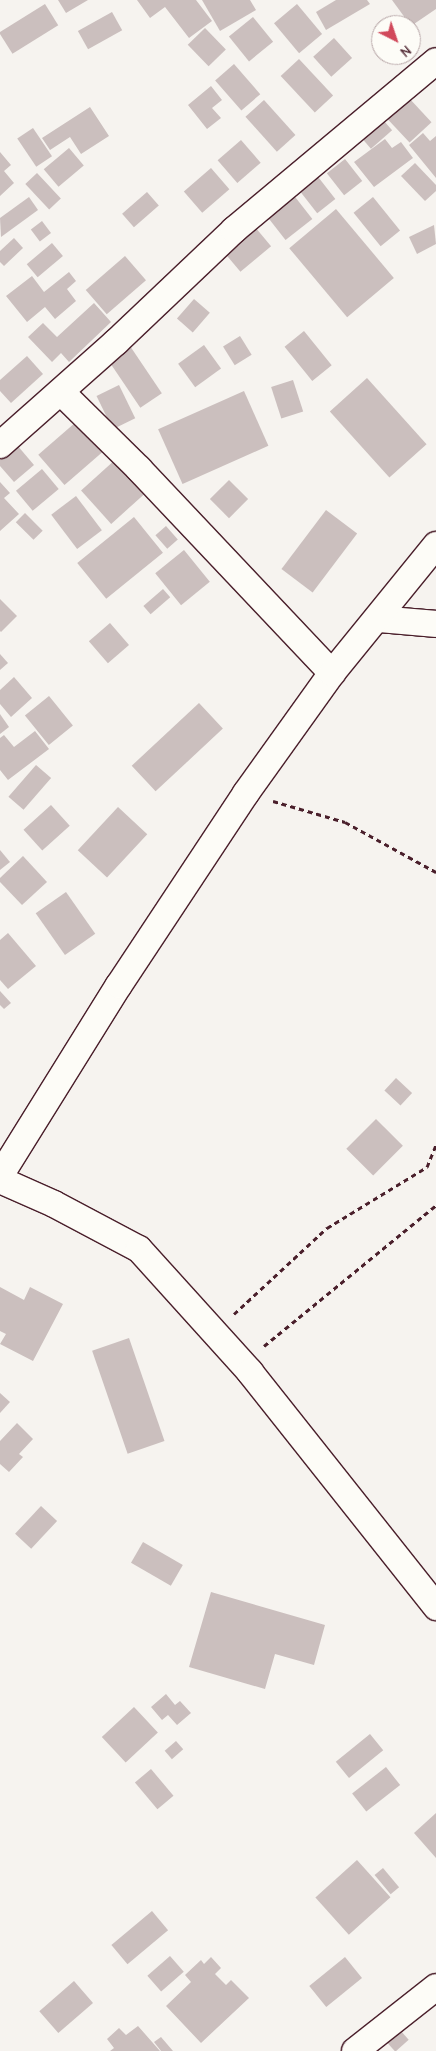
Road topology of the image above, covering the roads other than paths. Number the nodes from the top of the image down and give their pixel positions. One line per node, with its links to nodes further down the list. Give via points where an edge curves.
1 (436, 61): 2 (street, via 234,230)
2 (61, 392): 3 (street); 7 (street, via 139,469)
3 (0, 444)
4 (436, 545): 5 (street)
5 (378, 618): 6 (street); 7 (street)
6 (436, 624)
7 (332, 673): 8 (street, via 246,793 119,985)
8 (0, 1176)
9 (0, 1180): 10 (street, via 54,1204 139,1249 242,1364)
10 (436, 1607)
11 (436, 1988): 12 (street)
12 (355, 2051)

